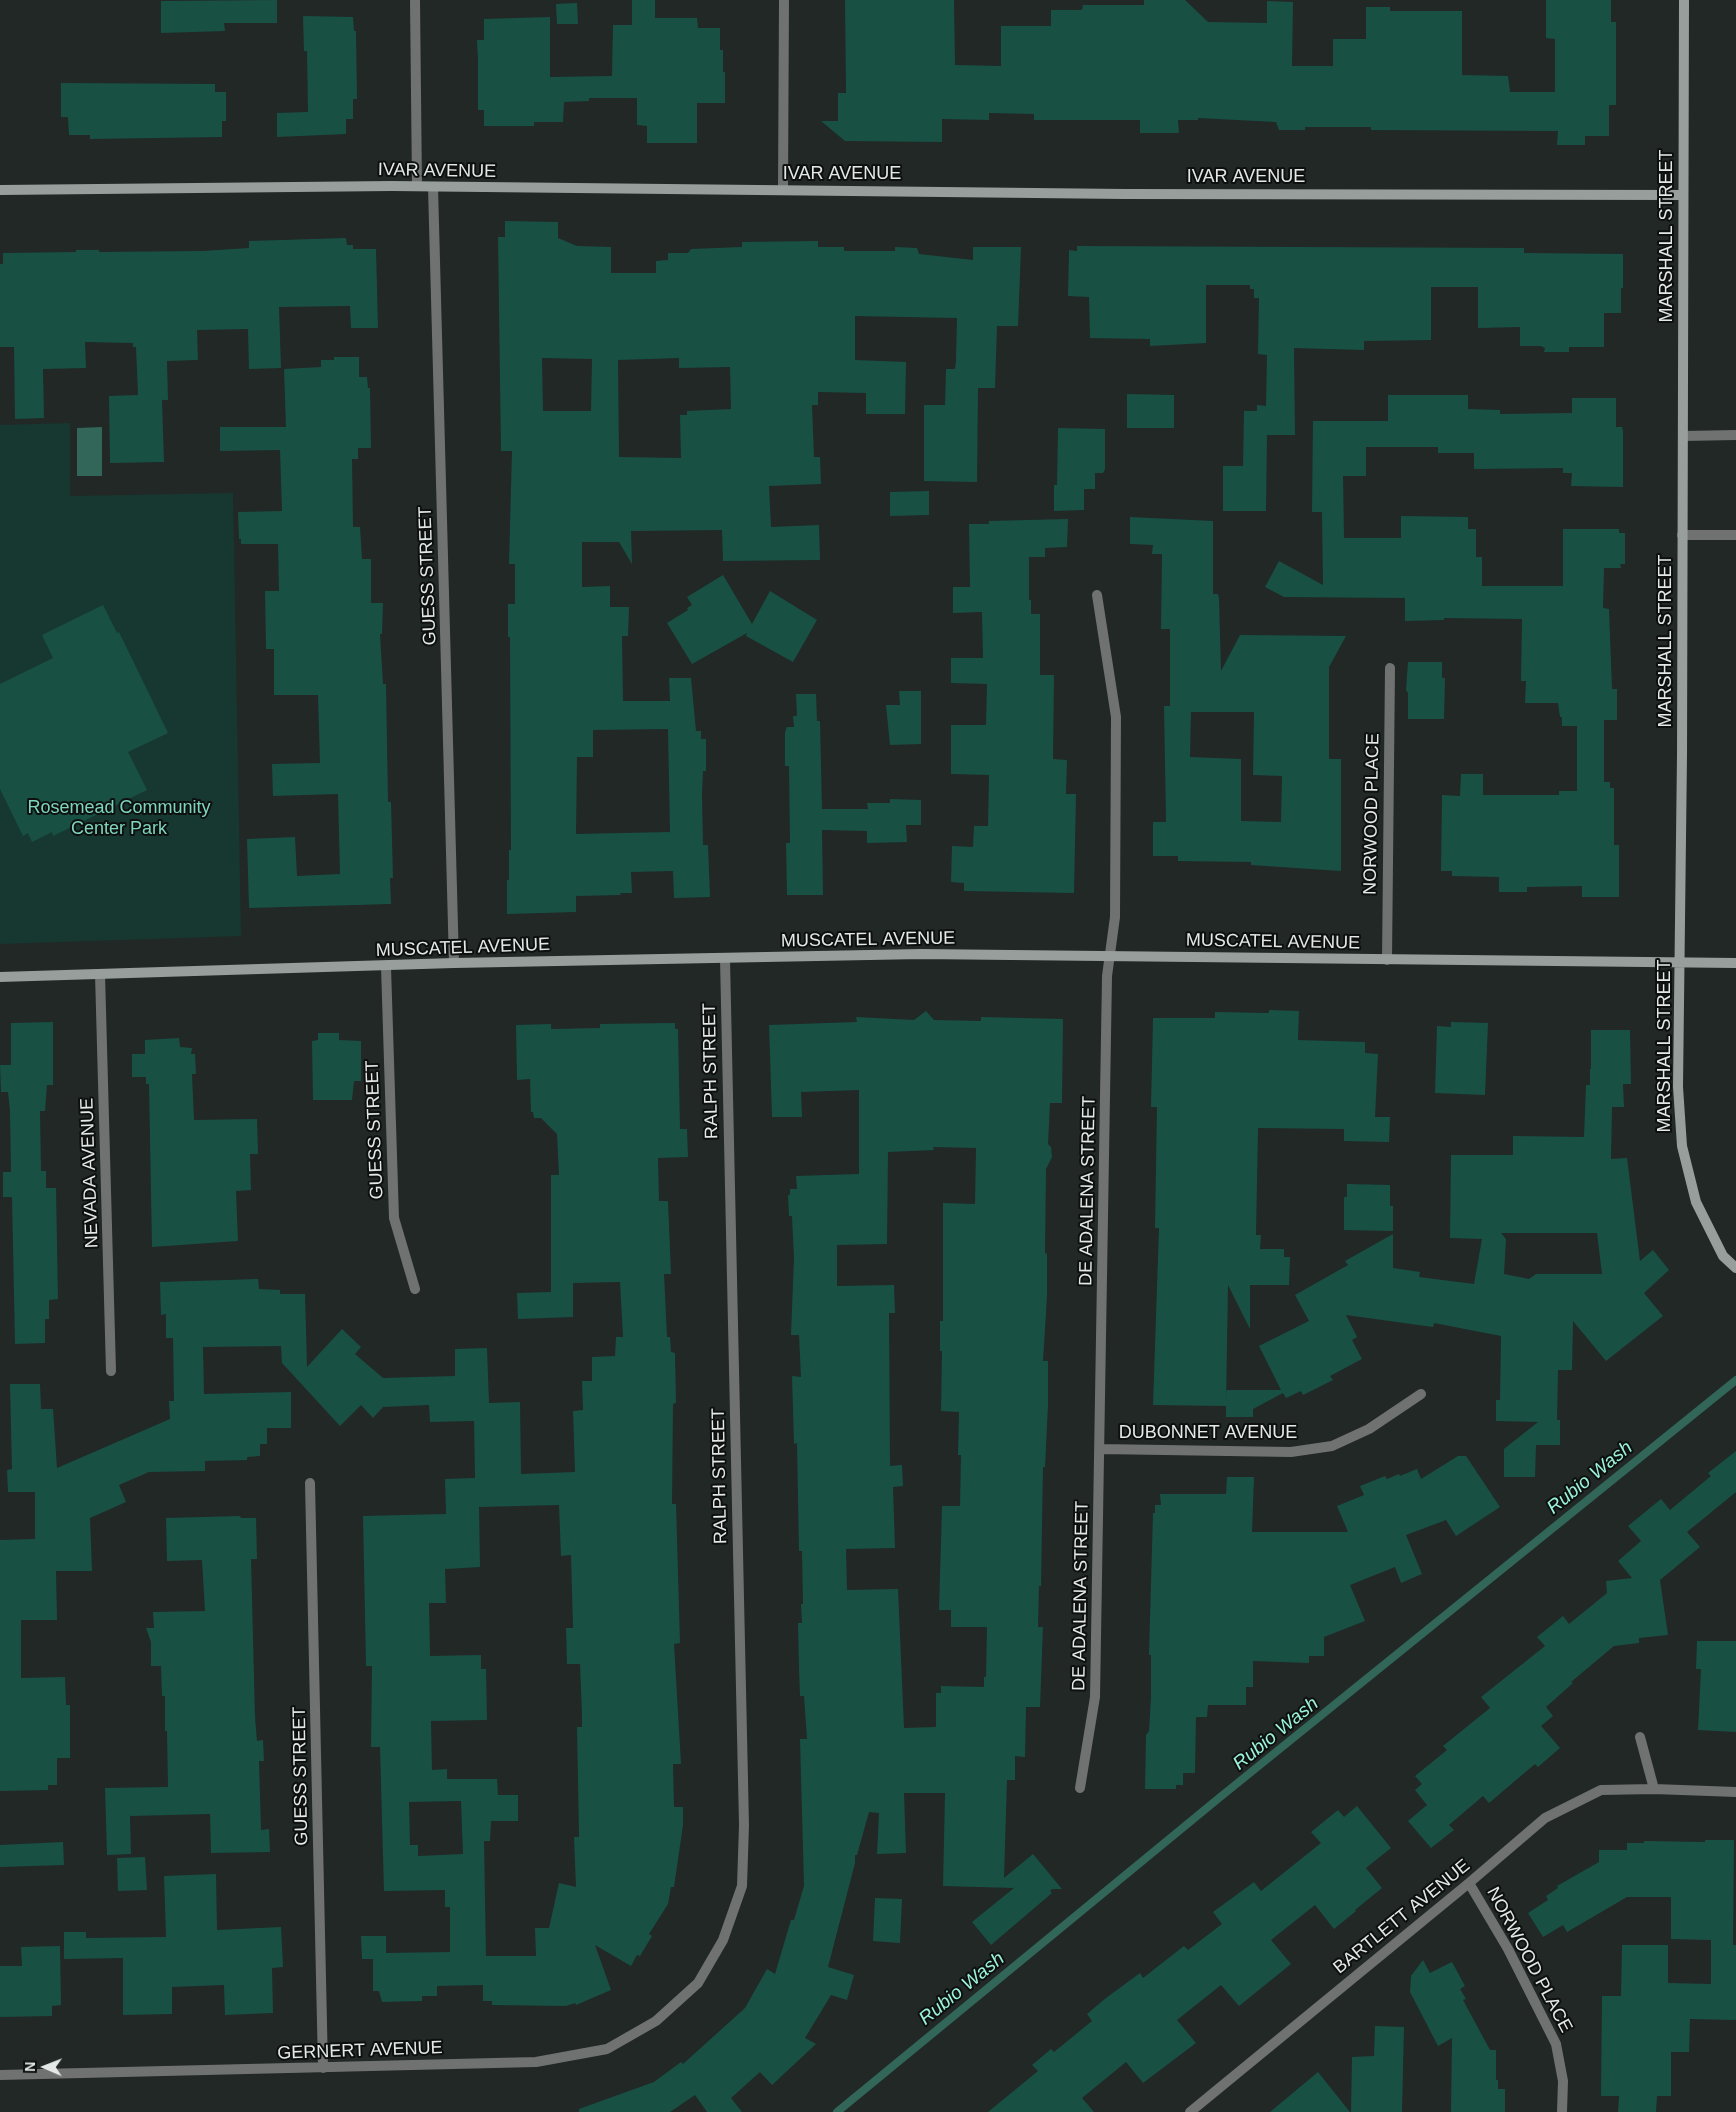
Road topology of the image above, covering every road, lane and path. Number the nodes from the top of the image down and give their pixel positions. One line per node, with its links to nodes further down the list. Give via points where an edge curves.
1 (415, 0): 4 (street)
2 (784, 0): 7 (street)
3 (1684, 0): 8 (street, MARSHALL STREET)
4 (417, 186): 5 (street, IVAR AVENUE); 6 (street, IVAR AVENUE)
5 (433, 187): 7 (street, IVAR AVENUE); 18 (street, GUESS STREET)
6 (0, 190)
7 (783, 190): 8 (street, IVAR AVENUE)
8 (1683, 195): 10 (street, MARSHALL STREET)
9 (1736, 435): 10 (street)
10 (1683, 436): 11 (street, MARSHALL STREET)
11 (1682, 534): 12 (street); 19 (street, MARSHALL STREET)
12 (1736, 535)
13 (1097, 595): 15 (street, DE ADALENA STREET, via 1116,717 1115,917)
14 (1390, 668): 17 (street, NORWOOD PLACE)
15 (1110, 957): 16 (street, MUSCATEL AVENUE, via 921,954); 17 (street, MUSCATEL AVENUE); 28 (street, DE ADALENA STREET)
16 (725, 959): 18 (street, MUSCATEL AVENUE); 35 (street, RALPH STREET, via 743,1878 723,1940)
17 (1387, 960): 19 (street, MUSCATEL AVENUE)
18 (454, 963): 21 (street, MUSCATEL AVENUE)
19 (1680, 963): 20 (street, MUSCATEL AVENUE); 24 (street, MARSHALL STREET, via 1678,1087 1682,1146 1696,1202 1723,1256)
20 (1736, 963)
21 (386, 967): 22 (street, MUSCATEL AVENUE); 25 (street, GUESS STREET, via 394,1218)
22 (100, 974): 23 (street, MUSCATEL AVENUE); 26 (street, NEVADA AVENUE)
23 (0, 977)
24 (1736, 1268)
25 (415, 1289)
26 (111, 1372)
27 (1421, 1394): 28 (street, DUBONNET AVENUE, via 1369,1429 1332,1446 1291,1452)
28 (1100, 1449): 31 (street, DE ADALENA STREET, via 1095,1697)
29 (310, 1483): 36 (street, GUESS STREET)
30 (1640, 1737): 32 (street)
31 (1080, 1788)
32 (1654, 1788): 33 (street, BARTLETT AVENUE); 34 (street, BARTLETT AVENUE, via 1600,1790 1545,1818)
33 (1736, 1792)
34 (1469, 1884): 38 (street, BARTLETT AVENUE); 39 (street, NORWOOD PLACE, via 1508,1949 1556,2044 1563,2081)
35 (698, 1983): 36 (street, GERNERT AVENUE, via 656,2021 607,2049 536,2062)
36 (323, 2068): 37 (street, GERNERT AVENUE)
37 (0, 2075)
38 (1192, 2111)
39 (1562, 2112)

